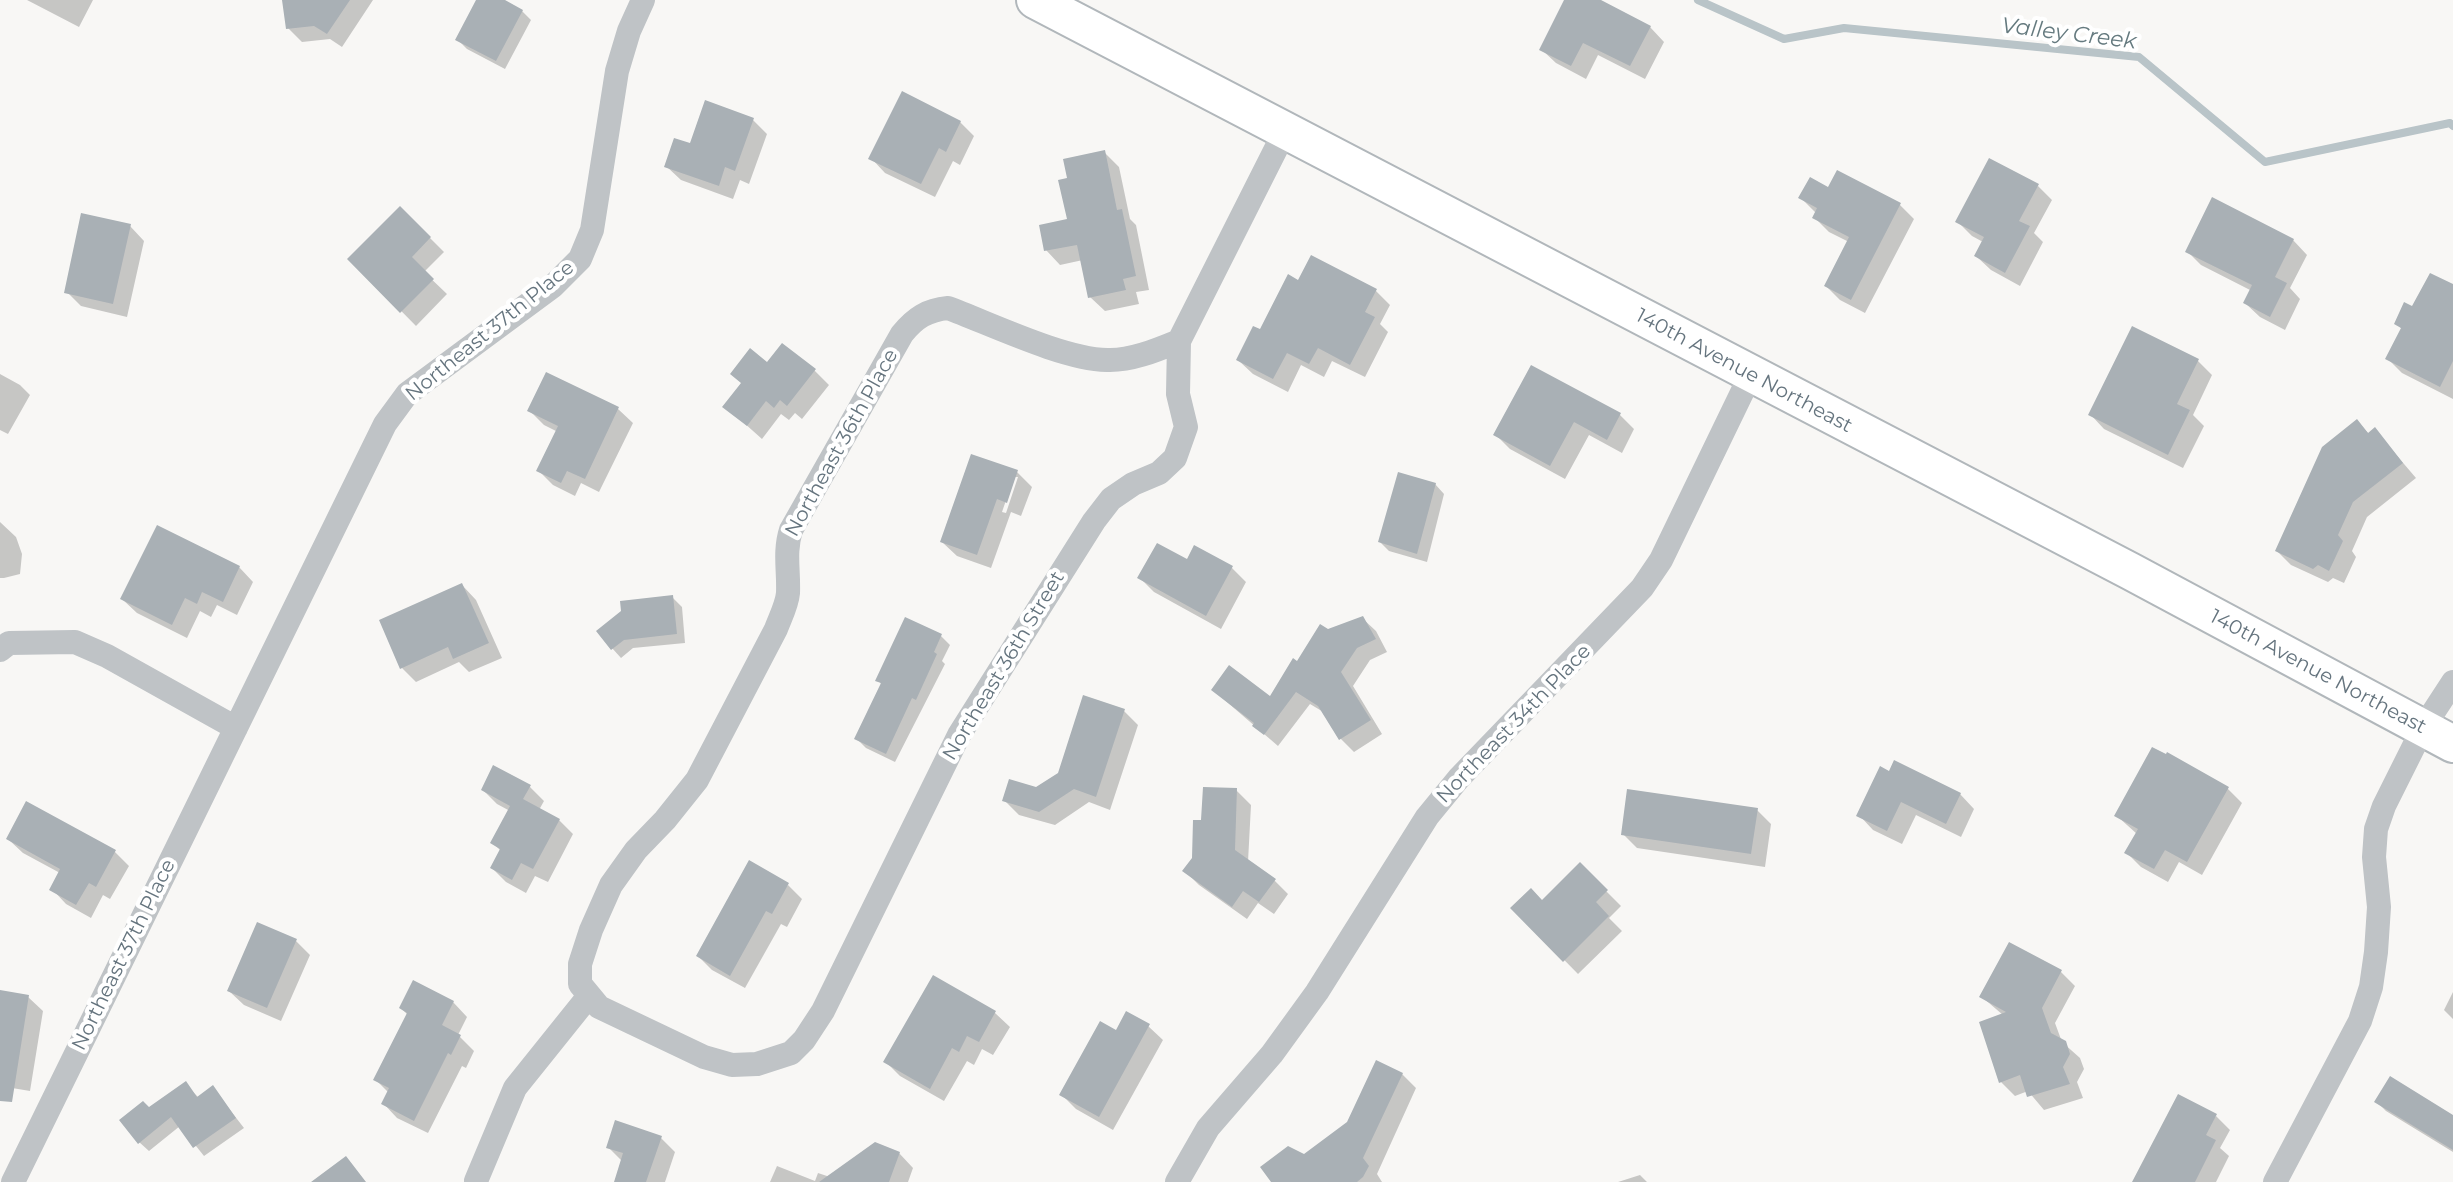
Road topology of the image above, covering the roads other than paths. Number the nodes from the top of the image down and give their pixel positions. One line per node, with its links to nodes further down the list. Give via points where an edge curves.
1 (643, 0): 8 (street, Northeast 37th Place, via 617,71 592,230 580,259 553,286 407,394 385,424)
2 (1035, 0): 3 (street, 140th Avenue Northeast)
3 (1285, 131): 4 (street, Northeast 36th Street); 5 (street, 140th Avenue Northeast)
4 (1179, 341): 10 (street, Northeast 36th Place, via 1108,360 1048,346 948,308 912,322 791,530 788,592 776,629 697,780 611,885 580,964); 10 (street, Northeast 36th Street, via 1178,394 1186,427 1175,458 1111,499 1094,521 959,735 804,1040 777,1059 732,1065 599,1007)
5 (1751, 374): 9 (street, 140th Avenue Northeast); 13 (street, Northeast 34th Place, via 1661,560 1642,588 1427,817 1317,992 1208,1128)
6 (0, 650): 8 (street, via 9,643 75,642)
7 (2453, 682): 9 (street)
8 (236, 728): 12 (street, Northeast 37th Place)
9 (2438, 736): 14 (street, via 2384,806 2376,829 2379,907 2371,987 2360,1021)
10 (584, 990): 11 (street, Northeast 36th Place, via 515,1088)
11 (476, 1181)
12 (13, 1182)
13 (1177, 1182)
14 (2275, 1182)

